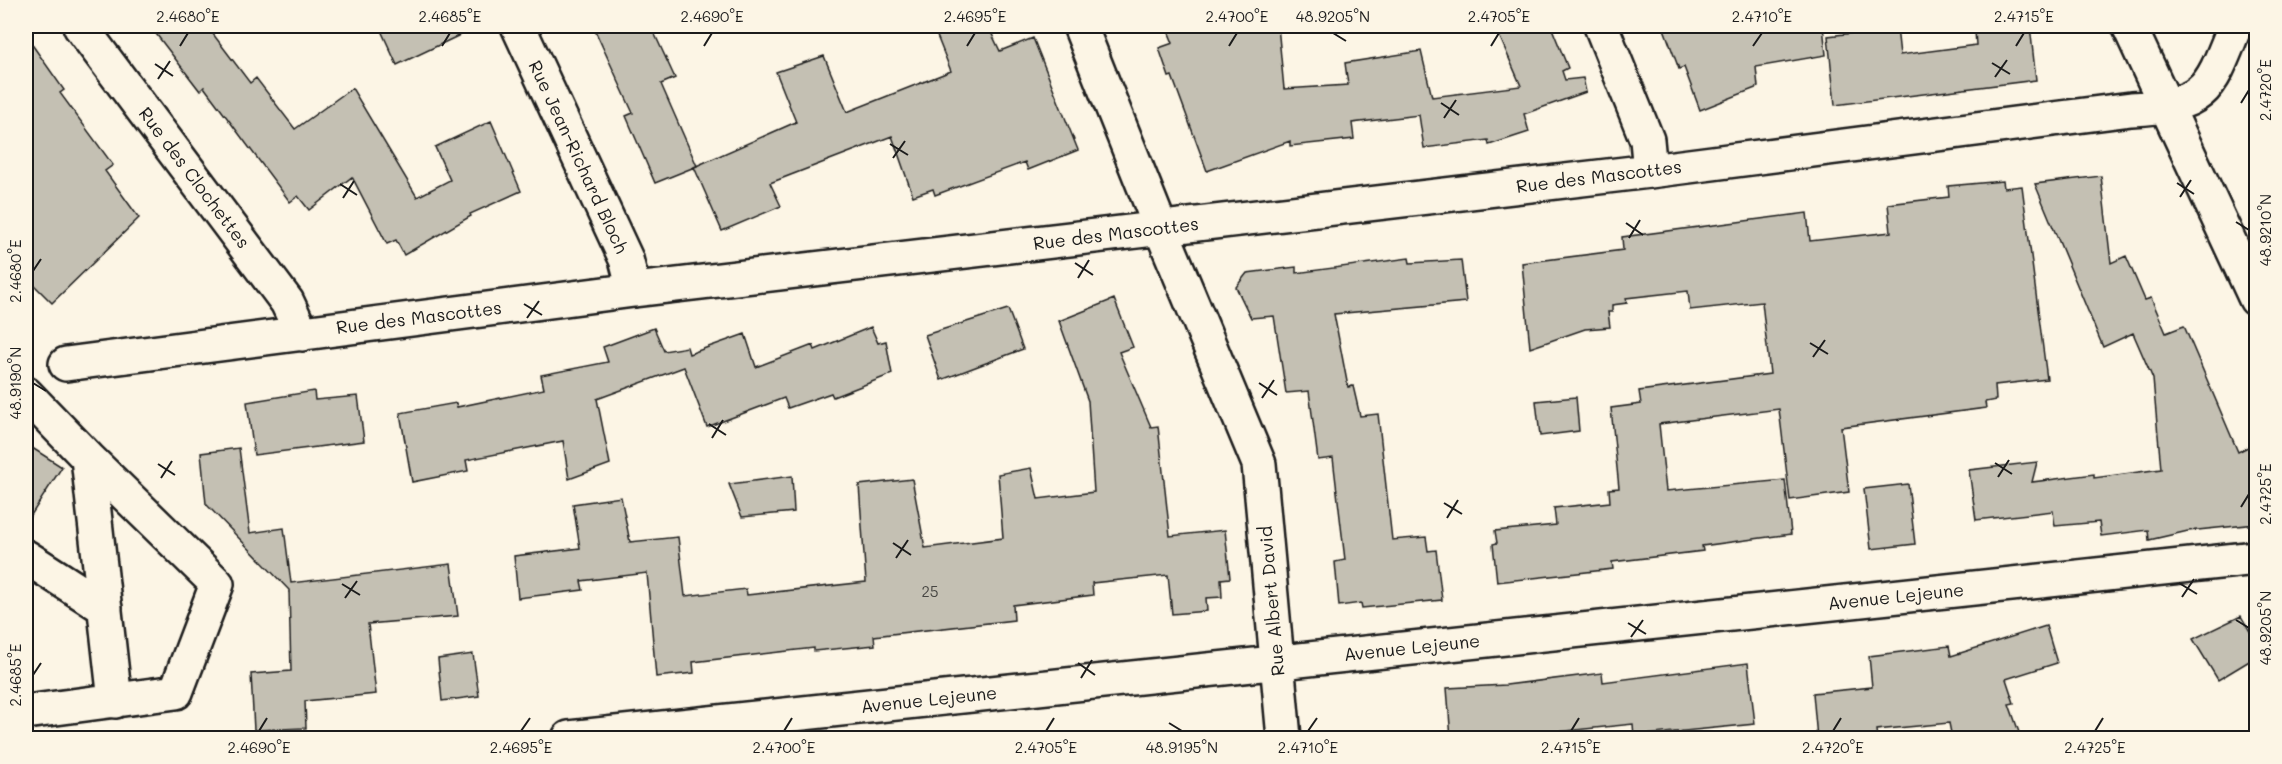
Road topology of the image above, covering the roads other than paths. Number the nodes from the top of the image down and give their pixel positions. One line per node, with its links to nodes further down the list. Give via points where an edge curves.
1 (80, 26): 12 (street, Rue des Clochettes, via 287,302)
2 (518, 26): 10 (street, Rue Jean-Richard Bloch, via 626,259)
3 (1080, 26): 9 (street, Rue Albert David)
4 (1601, 26): 8 (street, via 1647,140)
5 (2129, 26): 7 (street)
6 (2235, 26): 7 (street, Rue des Mascottes, via 2218,69 2197,97)
7 (2168, 107): 8 (street, Rue des Mascottes); 11 (street)
8 (1650, 171): 9 (street, Rue des Mascottes)
9 (1161, 229): 10 (street, Rue des Mascottes); 19 (street, Rue Albert David, via 1259,464)
10 (634, 290): 12 (street, Rue des Mascottes)
11 (2256, 299)
12 (302, 334): 13 (street, Rue des Mascottes)
13 (66, 364)
14 (26, 394): 15 (street)
15 (88, 458): 18 (street); 20 (street, via 217,584 176,692)
16 (26, 557): 18 (street)
17 (2256, 558): 19 (street, Avenue Lejeune)
18 (105, 608): 20 (street)
19 (1278, 663): 22 (street, Avenue Lejeune); 23 (street, Rue Albert David)
20 (115, 701): 21 (street)
21 (26, 712)
22 (568, 738)
23 (1284, 738)

